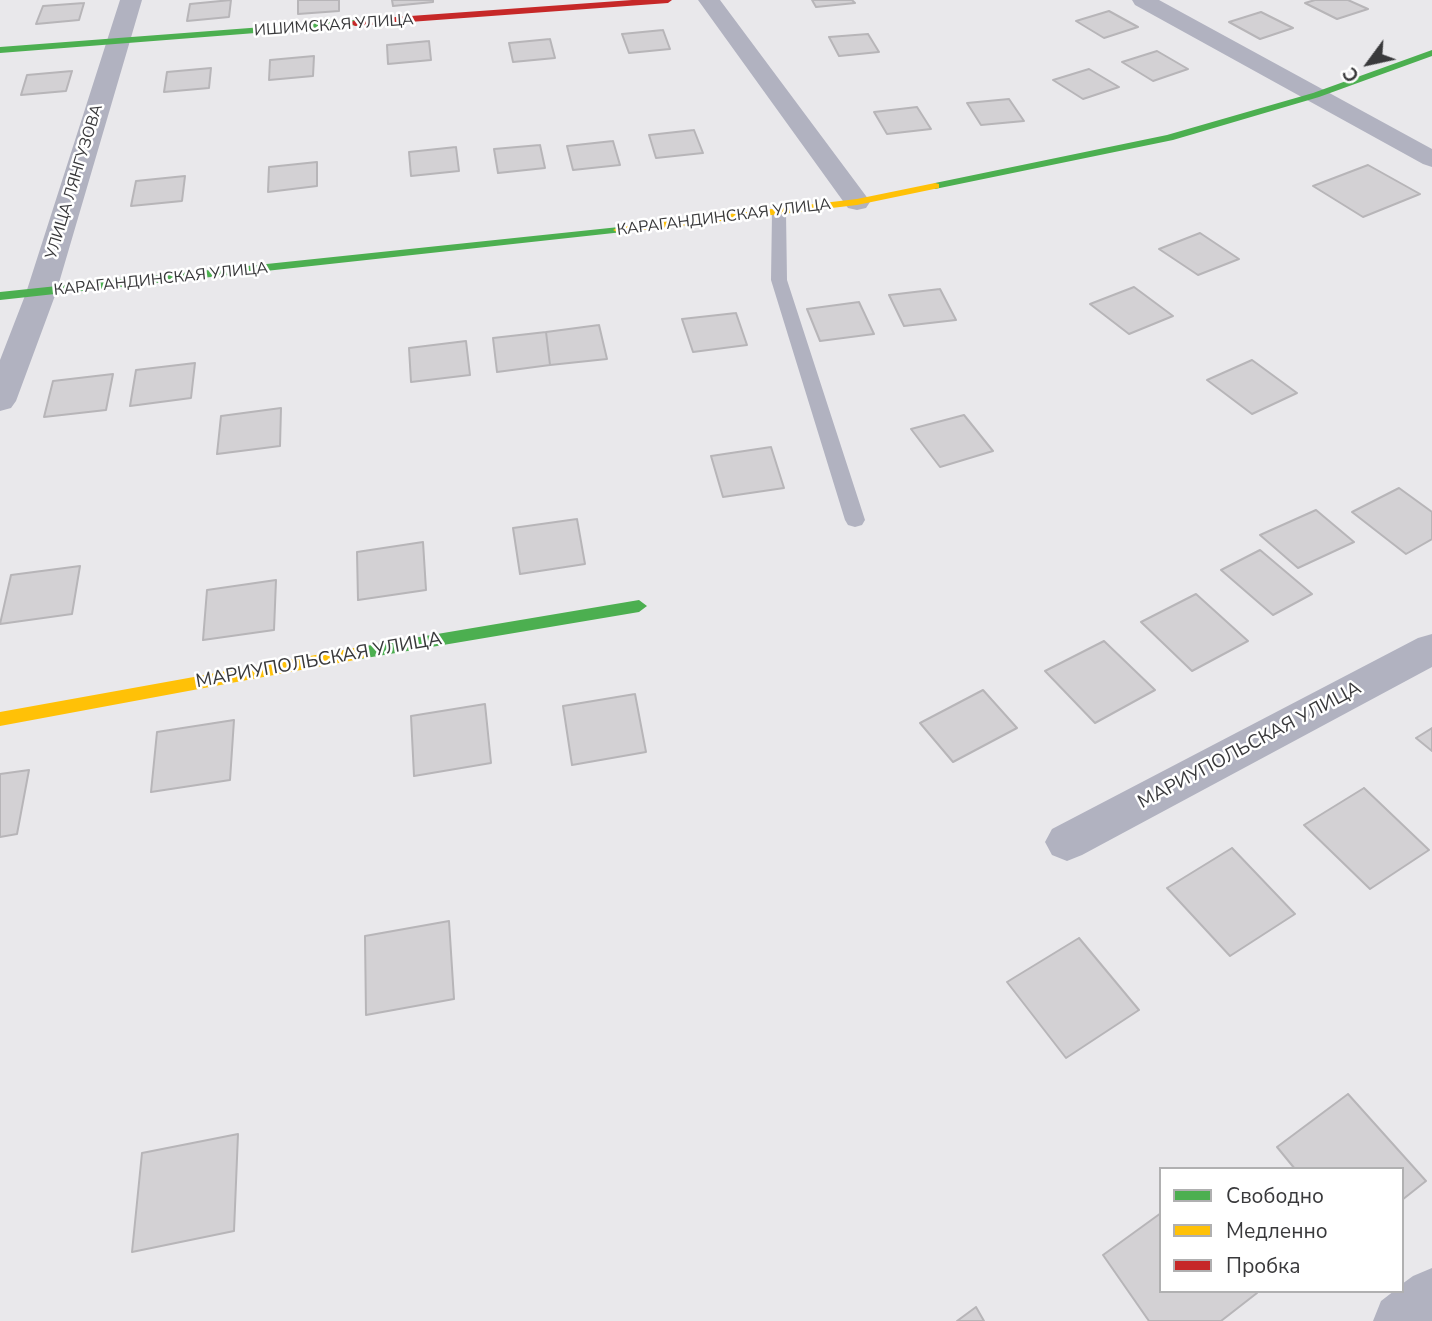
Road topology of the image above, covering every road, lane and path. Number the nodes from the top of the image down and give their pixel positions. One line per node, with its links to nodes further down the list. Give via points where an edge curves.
1 (131, 0): 5 (street, УЛИЦА ЛЯНГУЗОВА)
2 (668, 0): 5 (street, ИШИМСКАЯ УЛИЦА)
3 (709, 0): 10 (street)
4 (1143, 0): 8 (street)
5 (116, 43): 6 (street, ИШИМСКАЯ УЛИЦА); 12 (street, УЛИЦА ЛЯНГУЗОВА)
6 (0, 50)
7 (1432, 53): 8 (street, КАРАГАНДИНСКАЯ УЛИЦА)
8 (1316, 94): 9 (street); 10 (street, КАРАГАНДИНСКАЯ УЛИЦА, via 1169,138)
9 (1432, 159)
10 (857, 202): 11 (street, КАРАГАНДИНСКАЯ УЛИЦА)
11 (779, 213): 12 (street, КАРАГАНДИНСКАЯ УЛИЦА); 15 (lane, via 779,280)
12 (41, 293): 13 (street, КАРАГАНДИНСКАЯ УЛИЦА); 14 (street, УЛИЦА ЛЯНГУЗОВА)
13 (0, 296)
14 (0, 401)
15 (855, 520)
16 (639, 606): 18 (street, МАРИУПОЛЬСКАЯ УЛИЦА)
17 (1432, 649): 19 (street, МАРИУПОЛЬСКАЯ УЛИЦА)
18 (0, 719)
19 (1067, 842)
20 (1432, 1295): 21 (street)
21 (1401, 1321)

